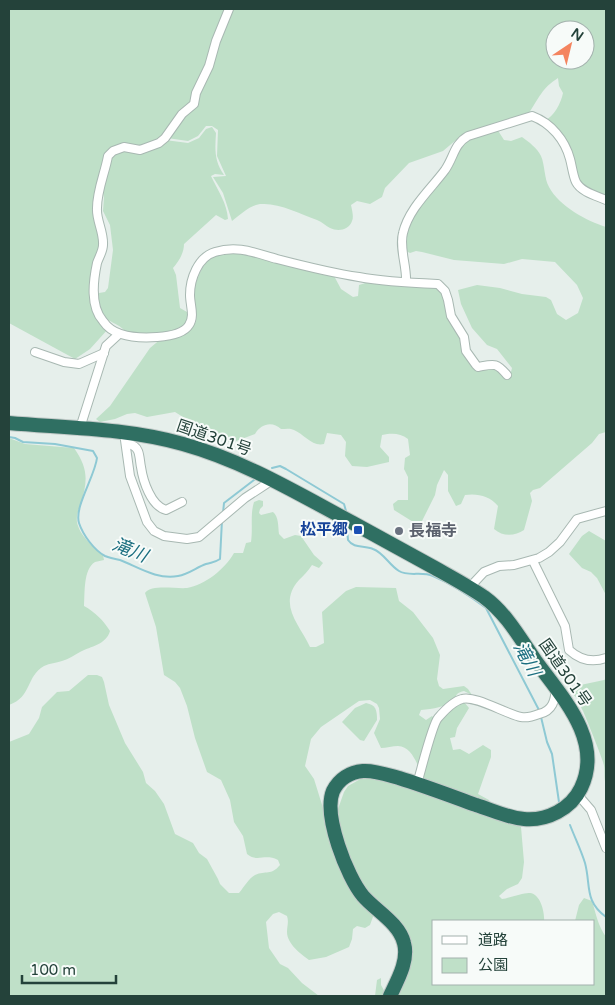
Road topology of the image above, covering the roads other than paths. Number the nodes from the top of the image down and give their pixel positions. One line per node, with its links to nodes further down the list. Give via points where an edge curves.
1 (229, 9): 4 (street, via 194,104 160,142 140,150 124,147 108,156 96,207 103,247 97,263 94,300 102,320)
2 (606, 200): 3 (street, via 579,186 562,141 550,127 532,116 468,136 456,147 448,166 423,197 404,229)
3 (406, 282): 4 (street, via 359,277 245,250 214,252 202,260 194,276 190,293 192,316 185,330 170,336); 7 (street, via 442,287 451,316 464,338 466,351 476,365 494,364)
4 (120, 334): 6 (street, via 106,346)
5 (36, 352): 6 (street, via 79,364)
6 (104, 353): 9 (street)
7 (507, 375)
8 (9, 423): 9 (highway, 国道301号)
9 (80, 428): 10 (highway, 国道301号)
10 (125, 438): 11 (highway, 国道301号, via 163,439 236,462); 11 (street, via 130,476 147,522 164,536 199,537 245,498); 12 (street, via 138,451 150,495 160,508 166,510)
11 (274, 479): 15 (highway, 国道301号)
12 (182, 502)
13 (606, 511): 14 (street, via 577,519 549,552)
14 (533, 561): 15 (street, via 499,566 484,572); 16 (street, via 565,626 569,650 589,661)
15 (469, 588): 17 (highway, 国道301号, via 499,610)
16 (606, 658)
17 (556, 687): 18 (street, via 553,705 548,712 523,717 470,699 452,704 437,719); 19 (highway, 国道301号, via 581,728 588,753 585,778)
18 (417, 784): 19 (highway, 国道301号, via 523,819 552,815); 21 (highway, 国道301号, via 361,771 349,774 337,784 330,798 333,827 351,878 362,895 397,930 404,944 402,969)
19 (578, 794): 20 (street, via 592,810)
20 (606, 848)
21 (390, 996)

